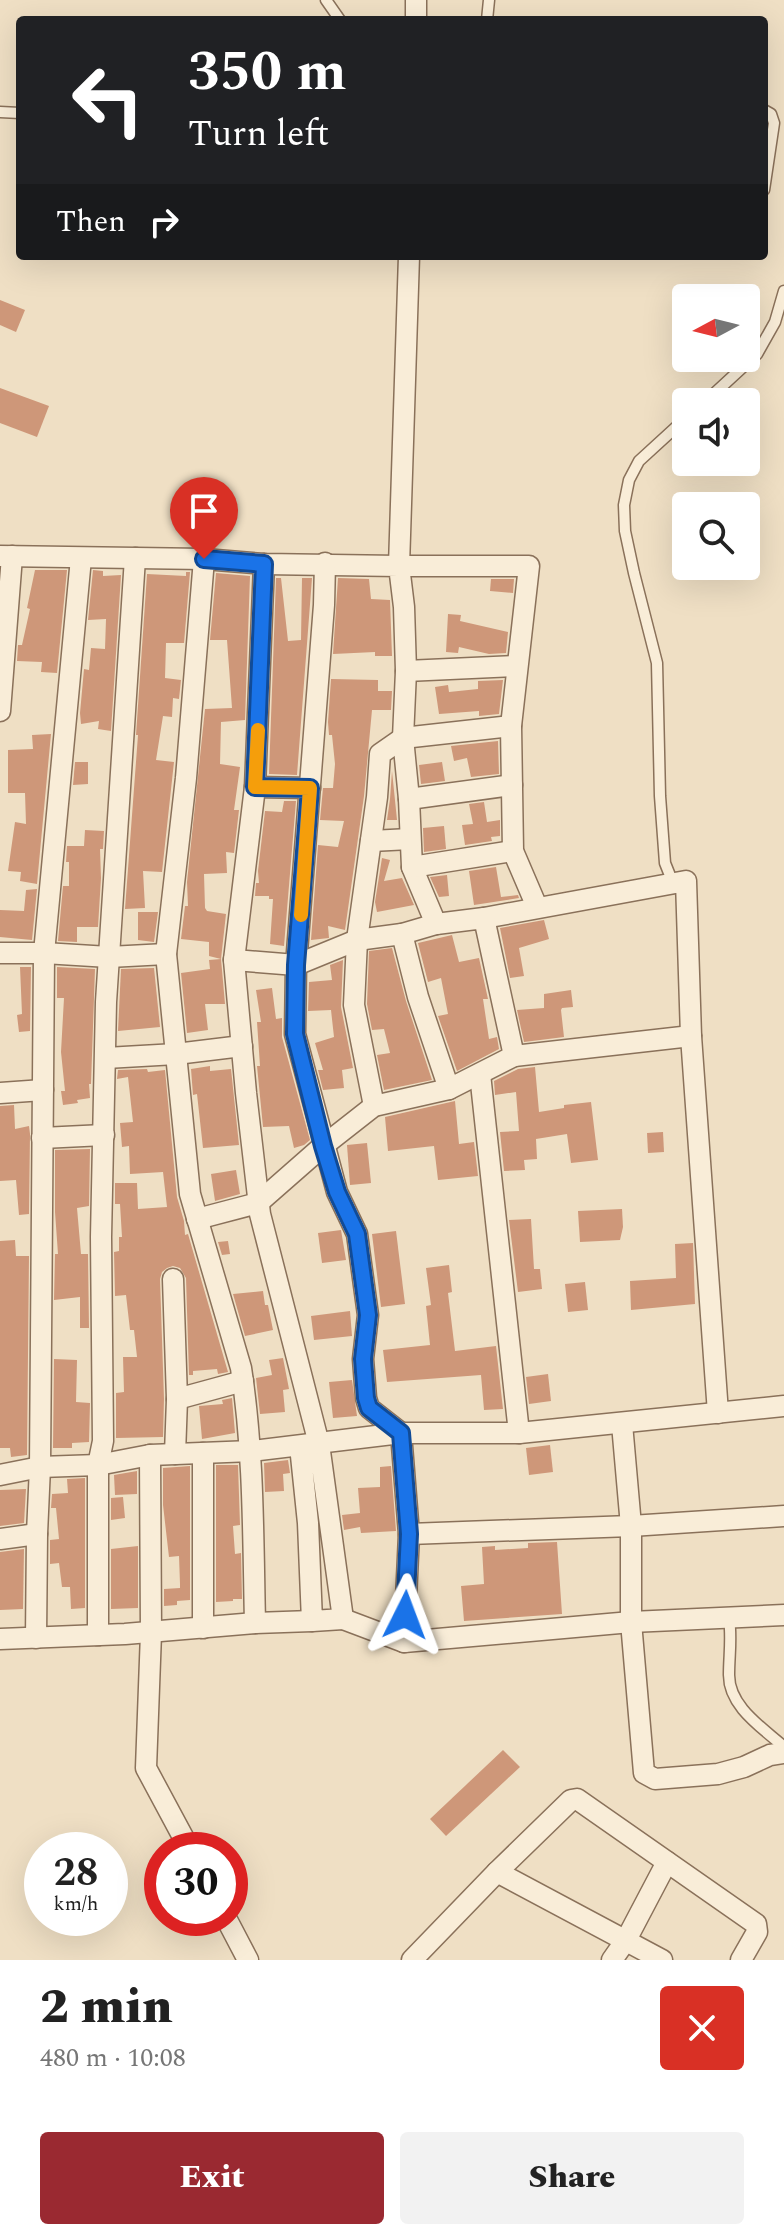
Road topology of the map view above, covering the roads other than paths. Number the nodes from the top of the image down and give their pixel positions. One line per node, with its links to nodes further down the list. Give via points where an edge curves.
1 (774, 113): 2 (lane)
2 (768, 163)
3 (409, 260): 13 (street)
4 (784, 291): 5 (lane, via 757,354)
5 (720, 388)
6 (672, 431): 27 (lane, via 639,461 624,505 625,531 657,663 660,796 665,863)
7 (6, 556): 8 (street); 16 (street)
8 (81, 558): 9 (street); 34 (street)
9 (135, 558): 10 (street); 36 (street)
10 (204, 559): 12 (street); 35 (street)
11 (325, 563): 12 (street); 13 (street); 21 (street)
12 (264, 564): 20 (street)
13 (399, 566): 14 (street, via 529,566); 15 (street)
14 (517, 666): 15 (street); 17 (street)
15 (406, 671): 18 (street)
16 (0, 711)
17 (511, 726): 18 (street); 19 (street)
18 (403, 738): 22 (street); 24 (street, via 380,754)
19 (512, 785): 22 (street); 25 (street)
20 (255, 787): 21 (street); 37 (street)
21 (310, 788): 38 (street)
22 (409, 799): 23 (street)
23 (410, 839): 24 (street); 26 (street)
24 (371, 841): 32 (street)
25 (513, 851): 26 (street); 28 (street)
26 (412, 867): 30 (street)
27 (673, 883): 28 (street); 39 (street, via 686,881)
28 (537, 907): 29 (street)
29 (484, 918): 30 (street); 42 (street)
30 (436, 924): 31 (street)
31 (402, 934): 32 (street); 45 (street)
32 (357, 940): 38 (street); 48 (street, via 354,1005)
33 (0, 953): 34 (street)
34 (44, 953): 36 (street); 46 (street)
35 (166, 954): 36 (street); 41 (street)
36 (109, 957): 43 (street)
37 (234, 960): 38 (street); 40 (street)
38 (296, 965): 51 (street, via 295,1034)
39 (691, 1036): 42 (street); 58 (street)
40 (242, 1046): 41 (street); 52 (street)
41 (176, 1054): 43 (street); 53 (street)
42 (514, 1056): 44 (street)
43 (106, 1058): 49 (street)
44 (480, 1074): 45 (street); 61 (street)
45 (449, 1089): 48 (street)
46 (43, 1090): 47 (street); 50 (street)
47 (0, 1093)
48 (374, 1106): 51 (street)
49 (104, 1135): 50 (street); 67 (street, via 103,1441)
50 (42, 1138): 68 (street)
51 (323, 1146): 52 (street); 60 (street, via 357,1234 368,1315 366,1398 369,1408)
52 (258, 1203): 53 (street); 62 (street)
53 (197, 1219): 55 (street)
54 (173, 1279): 56 (street)
55 (243, 1381): 56 (street); 63 (street)
56 (177, 1399): 65 (street)
57 (784, 1406): 58 (street)
58 (718, 1413): 59 (street)
59 (622, 1424): 61 (street); 71 (street)
60 (401, 1433): 61 (street); 62 (street); 73 (street)
61 (519, 1433)
62 (310, 1445): 63 (street); 76 (street); 78 (street)
63 (252, 1451): 64 (street); 80 (street)
64 (203, 1453): 65 (street); 81 (street)
65 (175, 1454): 66 (street)
66 (150, 1455): 67 (street); 82 (street)
67 (98, 1465): 68 (street); 83 (street)
68 (40, 1467): 69 (street); 72 (street)
69 (0, 1475)
70 (784, 1516): 71 (street)
71 (631, 1526): 73 (street); 79 (street)
72 (37, 1534): 74 (street); 84 (street)
73 (409, 1534): 86 (street)
74 (0, 1539)
75 (784, 1615): 77 (street)
76 (343, 1619): 78 (street); 86 (street)
77 (729, 1619): 79 (street); 87 (lane, via 732,1694)
78 (312, 1621): 80 (street)
79 (631, 1622): 86 (street); 87 (street, via 646,1776 718,1774)
80 (255, 1623): 81 (street)
81 (203, 1628): 82 (street)
82 (151, 1633): 83 (street); 88 (street, via 146,1768)
83 (98, 1635): 84 (street)
84 (36, 1638): 85 (street)
85 (0, 1639)
86 (404, 1642)
87 (784, 1750)
88 (180, 1832)
89 (667, 1862): 90 (street, via 575,1798); 92 (street); 97 (street, via 756,1924)
90 (497, 1872): 92 (street); 93 (street)
91 (235, 1936): 94 (street)
92 (626, 1940): 95 (street); 96 (street)
93 (425, 1956)
94 (248, 1960)
95 (612, 1960)
96 (662, 1960)
97 (741, 1960)

